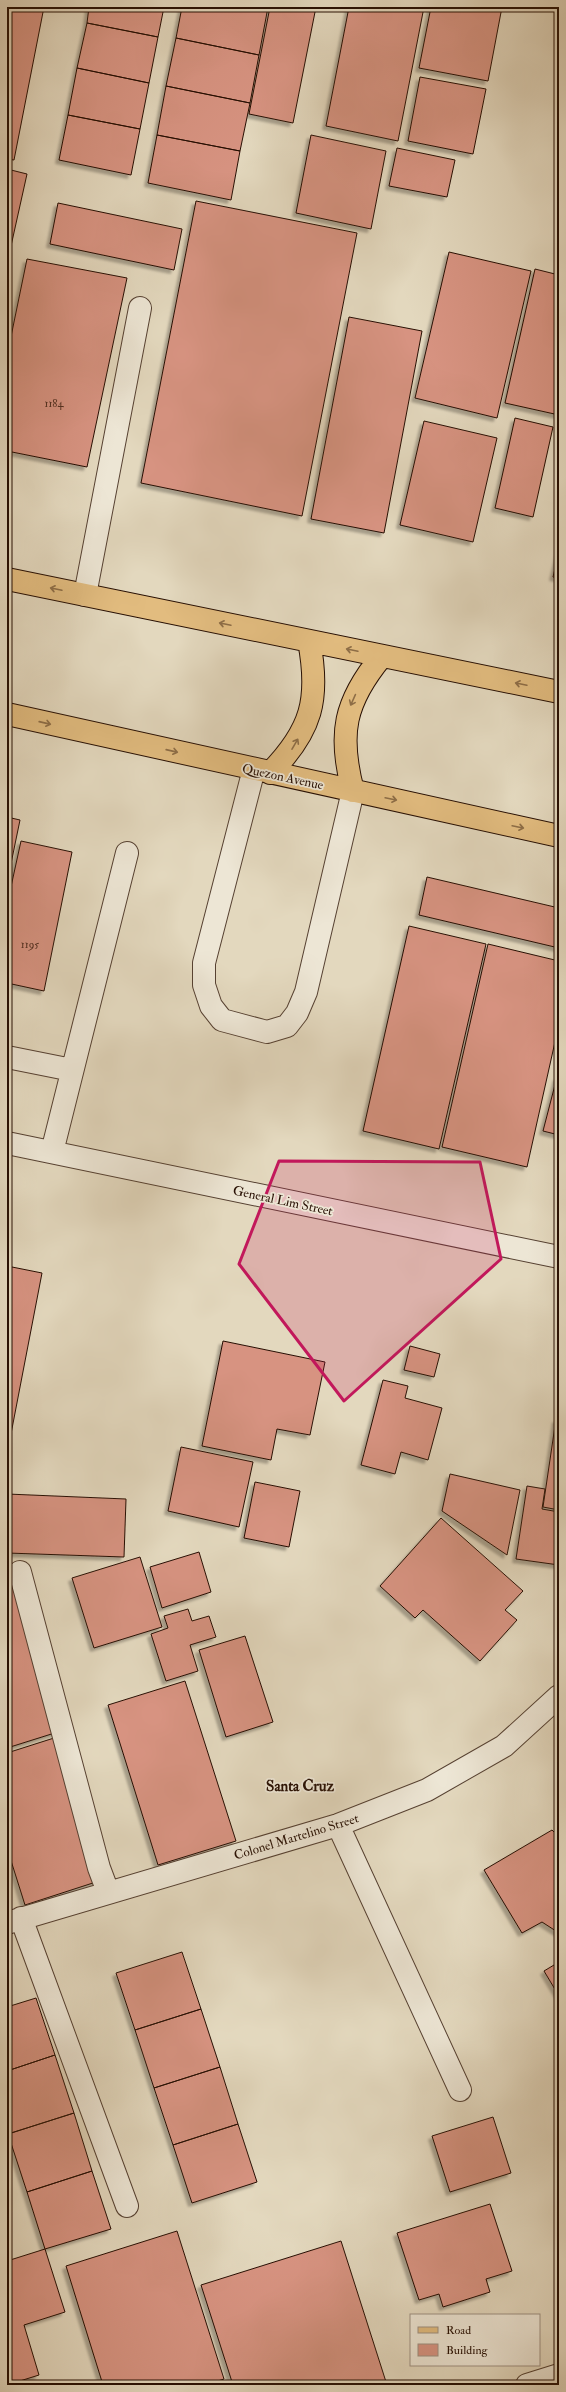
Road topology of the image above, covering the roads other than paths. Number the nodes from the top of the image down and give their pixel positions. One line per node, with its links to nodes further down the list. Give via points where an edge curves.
1 (140, 308): 3 (street)
2 (7, 579): 3 (main road, one-way to 2)
3 (85, 595): 4 (main road, one-way to 3)
4 (309, 641): 5 (main road, one-way to 4); 8 (main road, one-way to 4, via 290,752 305,727 314,699 314,670)
5 (382, 656): 6 (main road, one-way to 5); 9 (main road, one-way to 9, via 363,678 351,705 345,733 345,762)
6 (559, 692)
7 (7, 714): 8 (main road, Quezon Avenue, one-way to 8)
8 (262, 771): 9 (main road, Quezon Avenue); 9 (street, via 204,964 204,985 211,1006 222,1020 267,1032 287,1026 297,1013 306,992)
9 (353, 791): 10 (main road, Quezon Avenue, one-way to 10)
10 (559, 836)
11 (127, 853): 13 (street)
12 (7, 1056): 13 (street)
13 (72, 1070): 15 (street)
14 (7, 1143): 15 (street, General Lim Street)
15 (52, 1152): 16 (street, General Lim Street)
16 (559, 1257)
17 (20, 1572): 20 (street, via 97,1860)
18 (559, 1696): 19 (street, Colonel Martelino Street, via 504,1746 427,1790)
19 (338, 1825): 20 (street, Colonel Martelino Street); 22 (street)
20 (108, 1892): 21 (street, Colonel Martelino Street)
21 (14, 1920): 23 (street)
22 (460, 2090)
23 (127, 2206)
24 (559, 2375): 25 (street)
25 (527, 2385)

